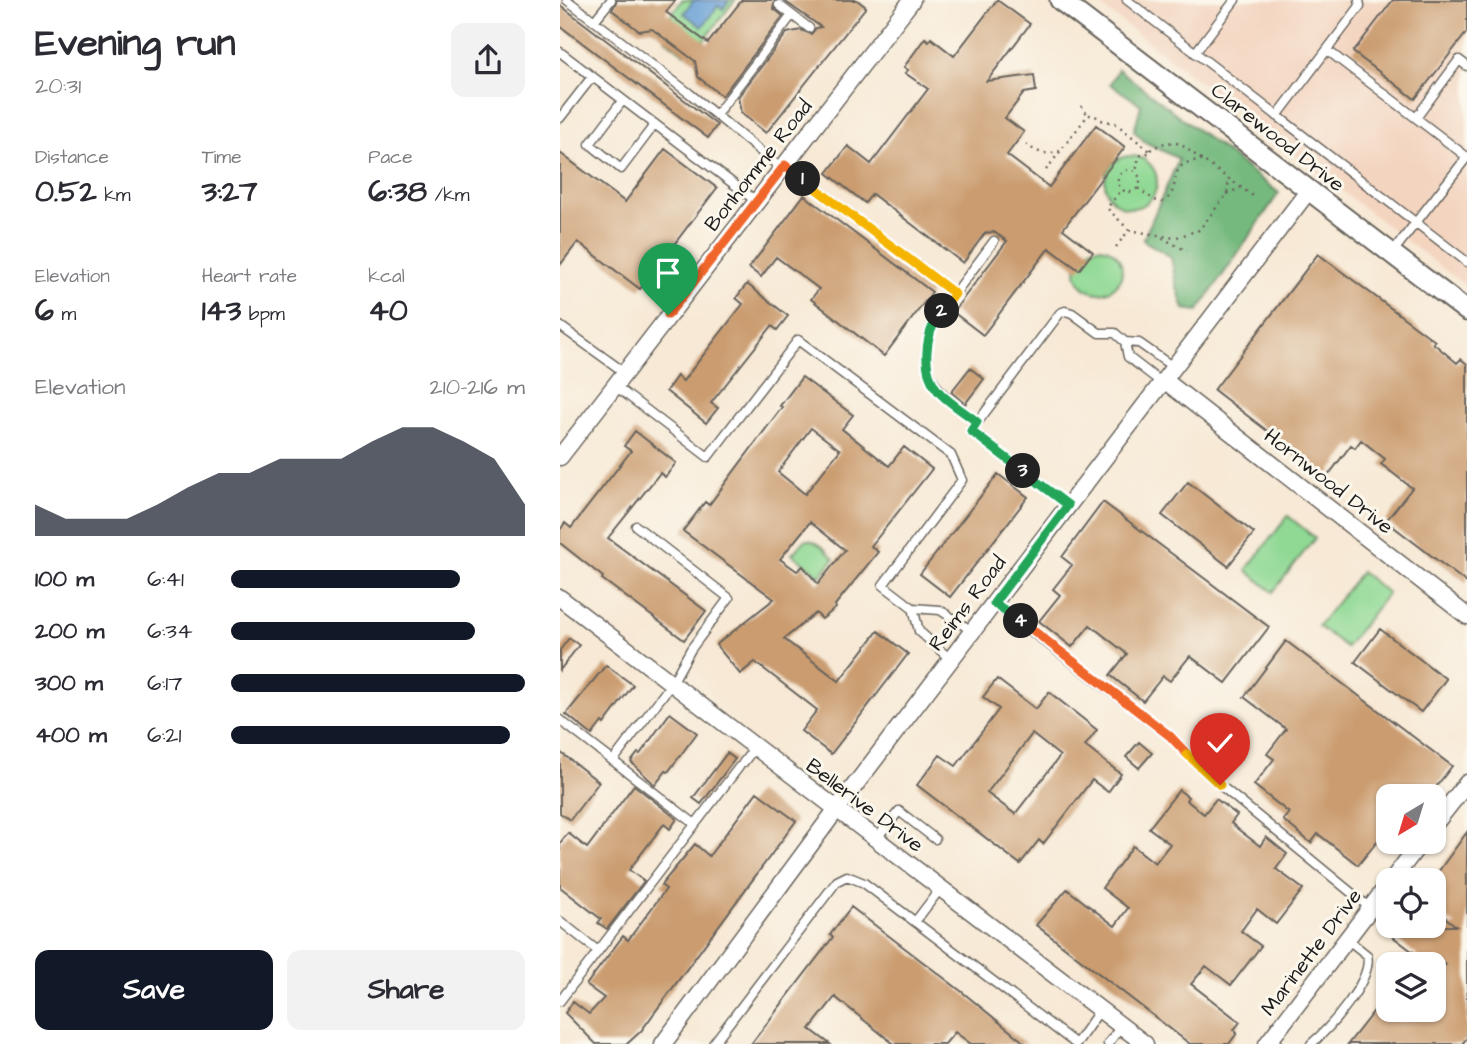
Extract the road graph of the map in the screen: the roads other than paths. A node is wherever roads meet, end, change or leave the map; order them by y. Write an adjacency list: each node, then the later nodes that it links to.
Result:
1 (567, 0): 10 (lane)
2 (611, 0): 10 (lane)
3 (1060, 0): 25 (street, Clarewood Drive)
4 (1127, 0): 14 (lane)
5 (1235, 0): 14 (lane)
6 (1359, 0): 12 (lane)
7 (909, 1): 24 (street, Bonhomme Road)
8 (779, 5): 9 (lane)
9 (792, 15): 11 (lane); 18 (lane)
10 (594, 21): 18 (lane)
11 (809, 28)
12 (1327, 50): 19 (lane); 21 (lane)
13 (560, 52): 16 (lane)
14 (1195, 53): 19 (lane)
15 (1467, 66): 21 (lane)
16 (592, 77): 17 (lane); 20 (lane)
17 (623, 100): 22 (lane); 22 (lane)
18 (716, 115): 24 (lane)
19 (1277, 116): 27 (lane)
20 (560, 118)
21 (1416, 118): 23 (lane)
22 (655, 124): 26 (lane)
23 (1467, 157): 27 (lane)
24 (783, 167): 26 (street, Bonhomme Road); 31 (lane)
25 (1309, 190): 29 (street, Clarewood Drive); 36 (street, Reims Road)
26 (756, 201): 35 (street, Bonhomme Road)
27 (1415, 223): 29 (lane); 30 (lane)
28 (995, 241): 31 (lane)
29 (1392, 253): 32 (street, Clarewood Drive)
30 (1467, 262)
31 (955, 294): 38 (lane)
32 (1467, 311)
33 (560, 326): 35 (lane)
34 (1125, 342): 36 (lane); 36 (lane); 38 (lane)
35 (624, 372): 37 (street, Bonhomme Road)
36 (1166, 377): 40 (street, Reims Road); 45 (street, Hornwood Drive)
37 (614, 385): 39 (street, Bonhomme Road); 44 (lane)
38 (977, 422): 40 (lane)
39 (560, 457)
40 (1068, 505): 43 (street, Reims Road)
41 (636, 526): 48 (lane)
42 (560, 598): 48 (street, Bellerive Drive)
43 (994, 603): 46 (street, Reims Road); 62 (lane)
44 (913, 608): 46 (lane); 47 (lane)
45 (1467, 616)
46 (972, 631): 47 (street, Reims Road)
47 (950, 660): 53 (street, Reims Road)
48 (673, 683): 50 (street, Bellerive Drive); 51 (lane)
49 (560, 720): 51 (lane)
50 (755, 747): 53 (street, Bellerive Drive); 55 (lane)
51 (613, 761): 55 (lane)
52 (1467, 783): 54 (street)
53 (836, 810): 56 (street, Bellerive Drive); 71 (street, Reims Road)
54 (1446, 810)
55 (695, 824): 66 (lane)
56 (876, 839): 57 (lane); 60 (street, Bellerive Drive)
57 (935, 839)
58 (1412, 854): 59 (street, Marinette Drive)
59 (1401, 868)
60 (940, 889): 64 (lane); 68 (street, Bellerive Drive)
61 (1376, 900): 62 (street, Marinette Drive)
62 (1370, 908): 65 (street, Marinette Drive)
63 (560, 921): 66 (lane)
64 (915, 922): 72 (lane); 73 (lane)
65 (1347, 939): 70 (street, Marinette Drive); 76 (lane)
66 (598, 951): 67 (lane)
67 (560, 1001)
68 (1100, 1010): 69 (street, Bellerive Drive); 73 (lane)
69 (1121, 1026): 74 (lane); 75 (street, Bellerive Drive)
70 (1273, 1042)
71 (663, 1044)
72 (713, 1044)
73 (1076, 1044)
74 (1108, 1044)
75 (1145, 1044)
76 (1311, 1044)

